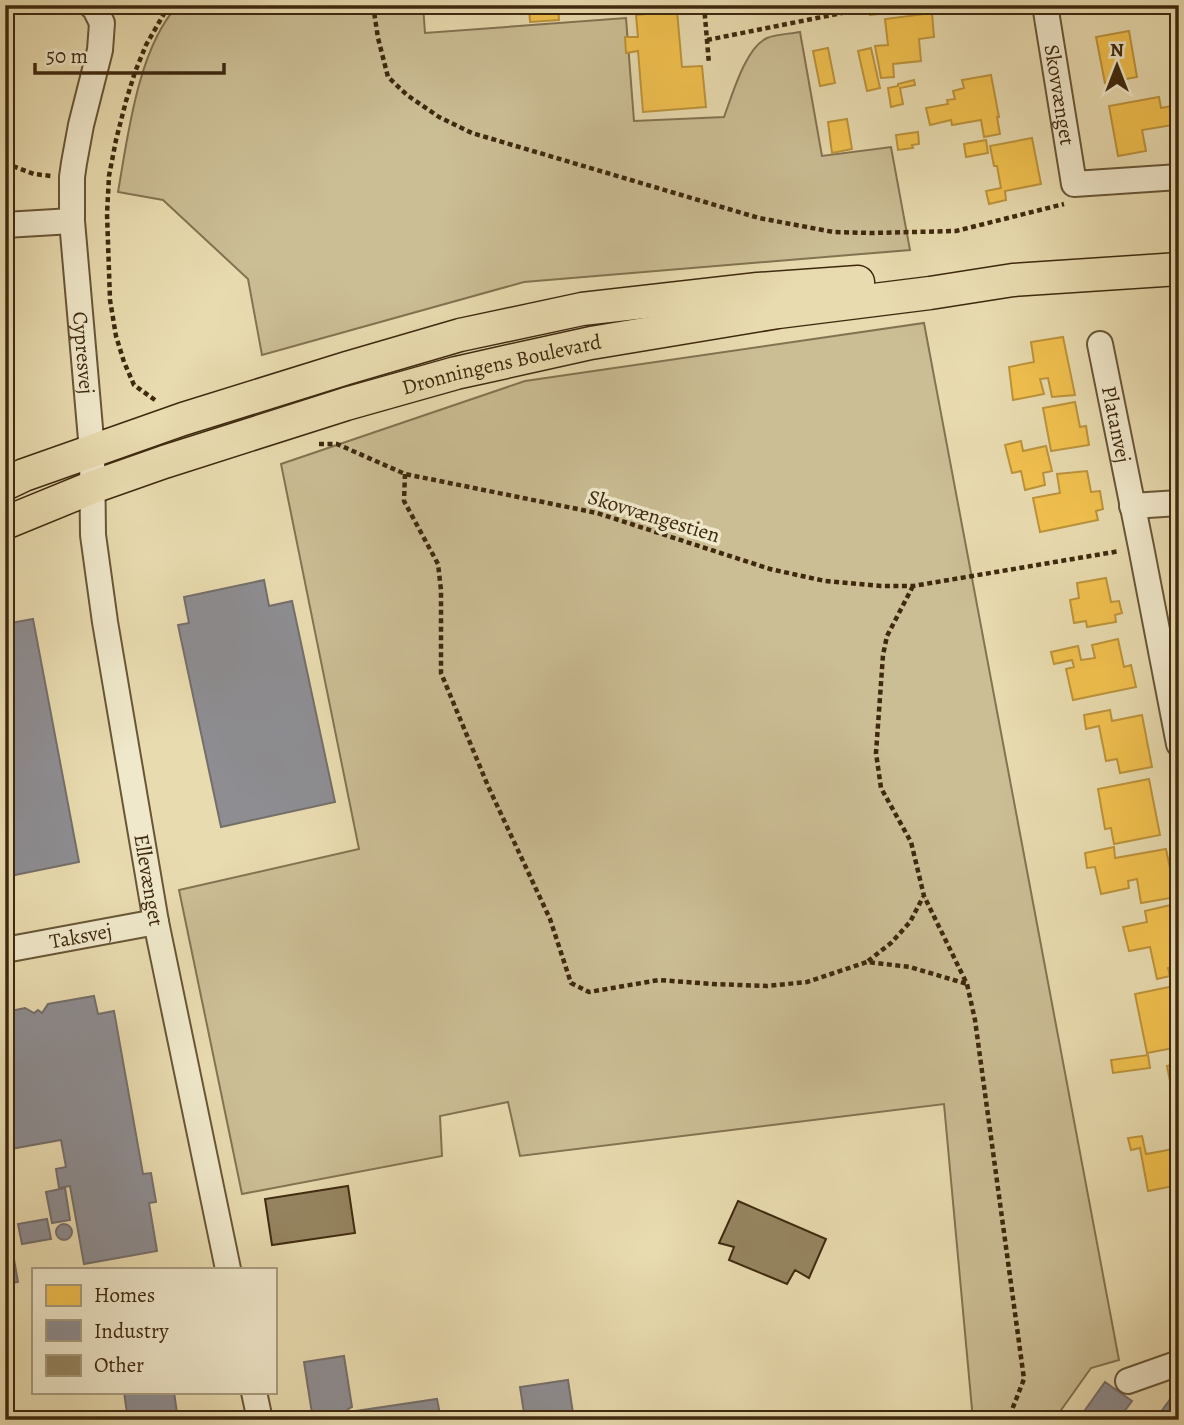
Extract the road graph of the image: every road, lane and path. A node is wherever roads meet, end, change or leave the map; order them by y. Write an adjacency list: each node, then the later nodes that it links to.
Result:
1 (169, 5): 18 (path)
2 (373, 5): 12 (path)
3 (704, 5): 7 (path)
4 (1045, 5): 12 (street, Skovvænget)
5 (96, 7): 10 (street, Cypresvej)
6 (842, 13): 7 (path)
7 (707, 40): 8 (path)
8 (709, 64)
9 (5, 163): 10 (path)
10 (72, 177): 13 (street, Cypresvej)
11 (1179, 177): 12 (street)
12 (1074, 184)
13 (72, 221): 14 (street); 20 (street, Cypresvej)
14 (5, 225)
15 (1179, 269): 16 (main road, Dronningens Boulevard)
16 (1013, 280): 18 (main road, Dronningens Boulevard); 23 (main road, Dronningens Boulevard)
17 (1100, 344): 25 (street, Platanvej)
18 (160, 428): 20 (main road, Dronningens Boulevard)
19 (312, 444): 21 (path, Skovvængestien)
20 (92, 451): 22 (main road, Dronningens Boulevard); 23 (street, Cypresvej)
21 (405, 474): 28 (path, Skovvængestien); 33 (path)
22 (5, 484)
23 (93, 487): 26 (main road, Dronningens Boulevard); 31 (street, Ellevænget)
24 (1179, 503): 25 (street)
25 (1132, 506): 27 (street, Platanvej)
26 (5, 523)
27 (1141, 547): 28 (path, Skovvængestien); 29 (street, Platanvej)
28 (913, 586): 30 (path)
29 (1179, 744)
30 (924, 896): 33 (path); 34 (path)
31 (156, 922): 32 (street, Taksvej); 35 (street, Ellevænget)
32 (5, 950)
33 (867, 962): 34 (path)
34 (967, 984): 40 (path)
35 (228, 1268)
36 (1179, 1363): 37 (street)
37 (1128, 1381)
38 (254, 1394): 39 (street)
39 (260, 1420)
40 (1008, 1420)

